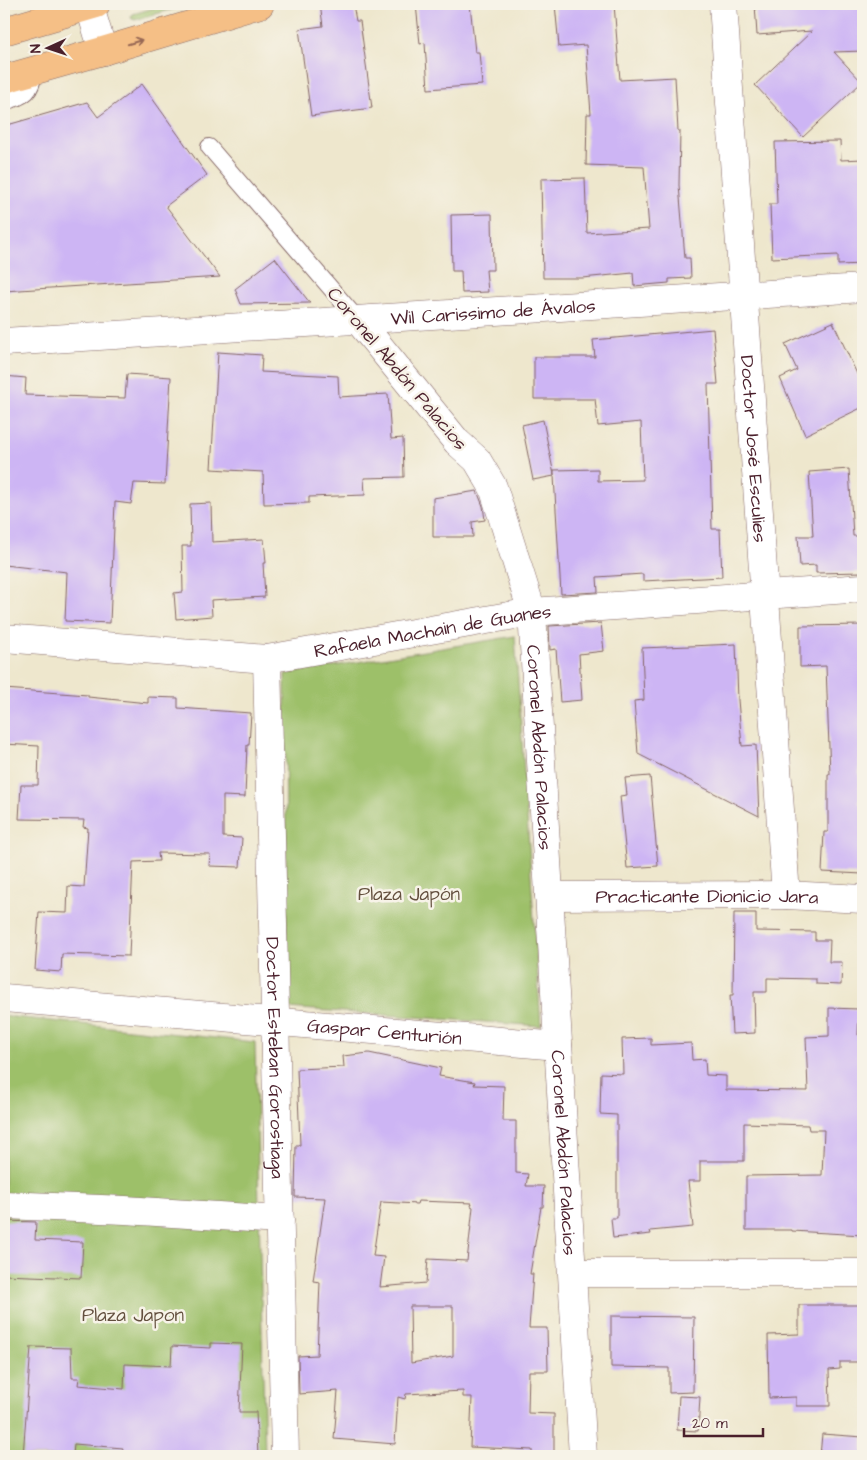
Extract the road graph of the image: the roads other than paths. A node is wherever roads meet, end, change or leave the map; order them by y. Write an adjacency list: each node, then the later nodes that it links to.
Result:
1 (92, 4): 4 (main road); 5 (street)
2 (260, 4): 5 (main road, one-way to 2)
3 (723, 4): 11 (street, Doctor José Esculies)
4 (4, 31)
5 (103, 51): 6 (main road)
6 (35, 69): 7 (main road); 8 (lane)
7 (4, 79)
8 (4, 102)
9 (209, 147): 12 (lane, Coronel Abdón Palacios)
10 (863, 288): 11 (street, Wil Carissimo de Ávalos)
11 (744, 296): 12 (street, Wil Carissimo de Ávalos); 15 (street, Doctor José Esculies)
12 (358, 320): 13 (street, Wil Carissimo de Ávalos); 16 (street, Coronel Abdón Palacios)
13 (4, 342)
14 (863, 588): 15 (street, Rafaela Machain de Guanes)
15 (764, 596): 16 (street, Rafaela Machain de Guanes); 19 (street, Doctor José Esculies)
16 (532, 612): 18 (street, Rafaela Machain de Guanes); 20 (street, Coronel Abdón Palacios)
17 (4, 638): 18 (street, Rafaela Machain de Guanes)
18 (267, 659): 23 (street, Doctor Esteban Gorostiaga)
19 (786, 895): 20 (street, Practicante Dionicio Jara); 21 (street, Practicante Dionicio Jara)
20 (549, 896): 24 (street, Coronel Abdón Palacios)
21 (863, 899)
22 (4, 998): 23 (street, Gaspar Centurión)
23 (276, 1022): 24 (street, Gaspar Centurión); 26 (street, Doctor Esteban Gorostiaga)
24 (558, 1046): 27 (street, Coronel Abdón Palacios)
25 (4, 1205): 26 (street)
26 (280, 1220): 29 (street, Doctor Esteban Gorostiaga)
27 (573, 1273): 28 (street); 30 (street, Coronel Abdón Palacios)
28 (863, 1273)
29 (286, 1456)
30 (584, 1456)

